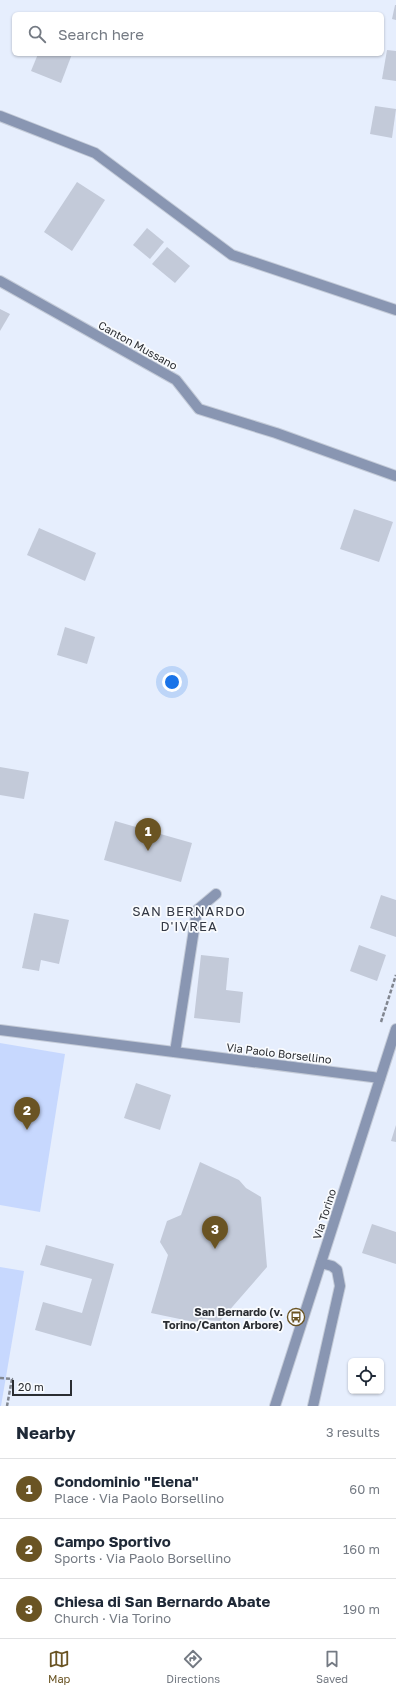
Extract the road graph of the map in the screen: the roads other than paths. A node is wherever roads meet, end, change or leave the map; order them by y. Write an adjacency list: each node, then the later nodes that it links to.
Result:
1 (0, 116): 3 (street)
2 (0, 281): 4 (street, Canton Mussano)
3 (396, 310)
4 (396, 476)
5 (216, 894): 8 (street)
6 (396, 1029): 9 (street, Via Torino)
7 (0, 1030): 8 (street, Via Paolo Borsellino)
8 (175, 1052): 9 (street, Via Paolo Borsellino)
9 (380, 1078): 10 (street, Via Torino)
10 (321, 1263): 11 (street, Via Torino); 12 (street)
11 (275, 1406)
12 (314, 1406)

